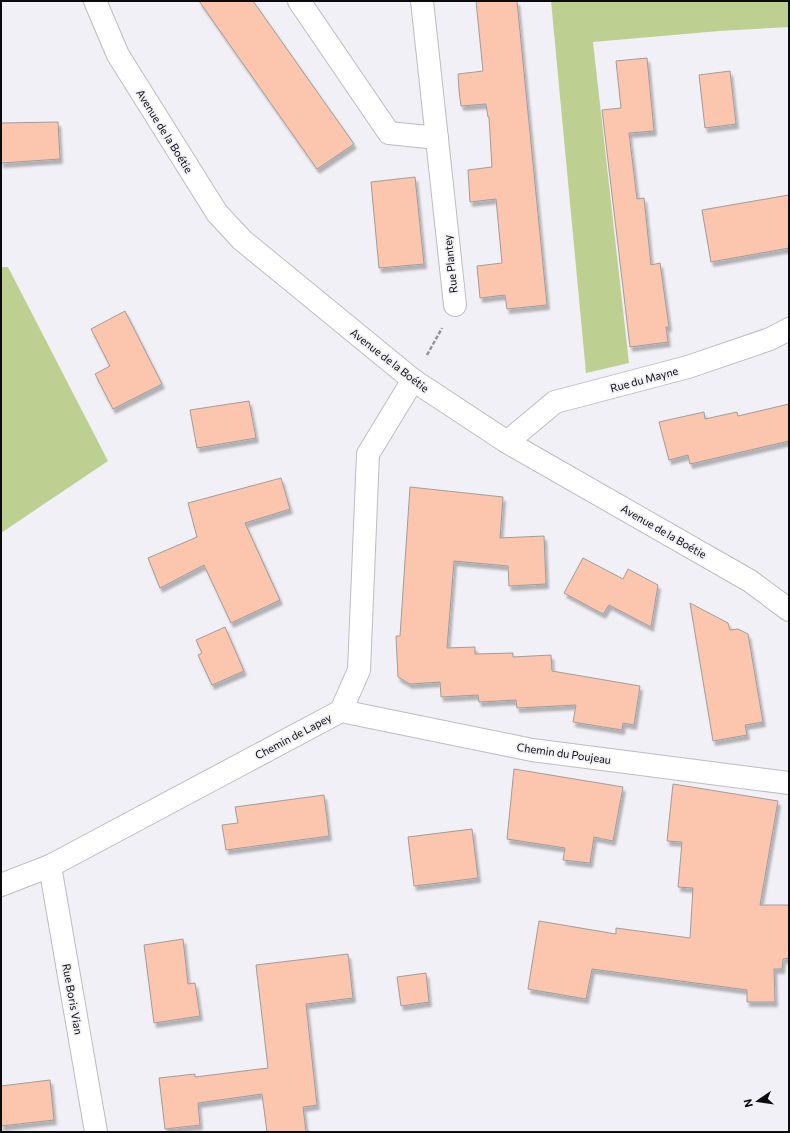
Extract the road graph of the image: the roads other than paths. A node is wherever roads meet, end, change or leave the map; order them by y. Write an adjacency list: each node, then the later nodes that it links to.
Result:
1 (95, 1): 7 (street, Avenue de la Boétie)
2 (299, 1): 4 (street)
3 (422, 1): 4 (street, Rue Plantey)
4 (437, 138): 5 (street, Rue Plantey)
5 (455, 305)
6 (789, 329): 8 (street, Rue du Mayne)
7 (413, 380): 8 (street, Avenue de la Boétie); 10 (street, Chemin de Lapey)
8 (507, 442): 9 (street, Avenue de la Boétie)
9 (789, 610)
10 (341, 711): 11 (street, Chemin du Poujeau); 12 (street, Chemin de Lapey)
11 (789, 783)
12 (50, 866): 13 (street, Chemin de Lapey); 14 (street, Rue Boris Vian)
13 (1, 886)
14 (96, 1132)

